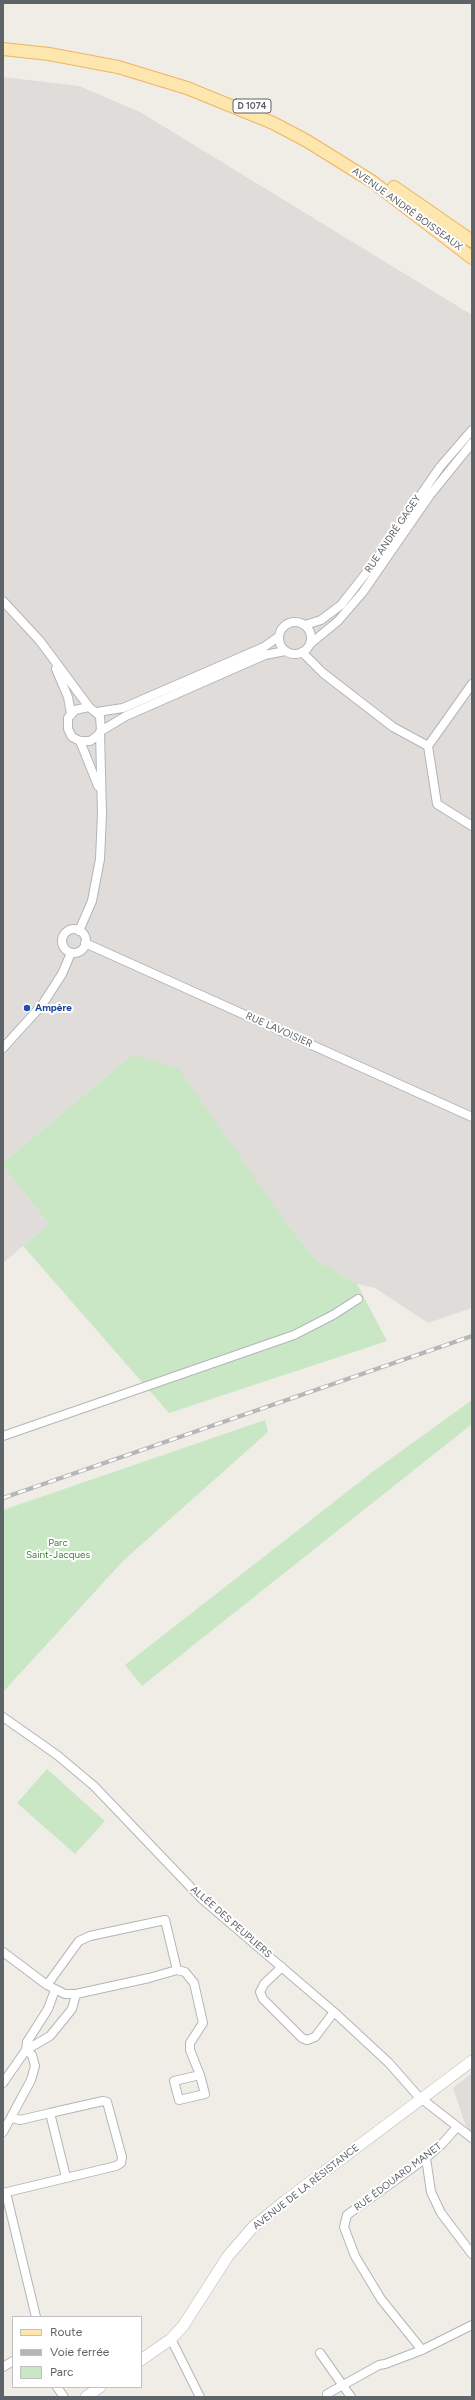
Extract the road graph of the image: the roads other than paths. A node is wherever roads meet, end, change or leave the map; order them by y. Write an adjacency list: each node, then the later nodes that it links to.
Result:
1 (3, 43): 3 (main road, AVENUE ANDRÉ BOISSEAUX / D 1074)
2 (3, 49): 4 (main road, AVENUE ANDRÉ BOISSEAUX / D 1074)
3 (472, 241)
4 (472, 258)
5 (472, 430): 8 (street, RUE ANDRÉ GAGEY)
6 (472, 443): 10 (street, RUE ANDRÉ GAGEY)
7 (3, 601): 13 (street)
8 (305, 625): 9 (street); 10 (street)
9 (278, 637): 11 (street); 16 (street)
10 (310, 644): 12 (street)
11 (285, 651): 12 (street); 18 (street)
12 (302, 652): 20 (street)
13 (52, 659): 15 (street); 17 (street)
14 (472, 684): 20 (street)
15 (89, 707): 16 (street); 17 (street)
16 (97, 712): 18 (street)
17 (71, 714): 19 (street)
18 (101, 732): 19 (street); 21 (street)
19 (80, 741): 21 (street)
20 (428, 746): 22 (street)
21 (100, 792): 23 (street)
22 (472, 826)
23 (79, 931): 24 (street); 25 (street)
24 (85, 943): 25 (street); 27 (street, RUE LAVOISIER)
25 (71, 953): 26 (street)
26 (3, 1048)
27 (472, 1117)
28 (358, 1299): 29 (street)
29 (3, 1436)
30 (3, 1716): 32 (street, ALLÉE DES PEUPLIERS)
31 (3, 1952): 34 (street)
32 (282, 1967): 37 (street, ALLÉE DES PEUPLIERS); 37 (street)
33 (177, 1970): 34 (street); 36 (street); 40 (street)
34 (47, 1985): 35 (street)
35 (56, 1990): 36 (street); 38 (street)
36 (76, 1994): 38 (street)
37 (334, 2012): 42 (street, ALLÉE DES PEUPLIERS)
38 (26, 2050): 41 (street); 44 (street)
39 (472, 2061): 42 (main road, AVENUE DE LA RÉSISTANCE)
40 (200, 2075)
41 (3, 2083)
42 (423, 2099): 45 (street, ALLÉE DES PEUPLIERS); 54 (main road, AVENUE DE LA RÉSISTANCE)
43 (50, 2113): 44 (street); 49 (street); 49 (street)
44 (12, 2118): 46 (street)
45 (457, 2127): 47 (street, ALLÉE DES PEUPLIERS); 48 (street, RUE ÉDOUARD MANET)
46 (3, 2132)
47 (472, 2138)
48 (426, 2158): 51 (street); 55 (street, RUE ÉDOUARD MANET)
49 (66, 2177): 50 (street)
50 (5, 2193): 52 (street)
51 (472, 2254)
52 (36, 2316)
53 (472, 2325): 55 (street)
54 (171, 2339): 57 (main road, AVENUE DE LA RÉSISTANCE); 66 (street)
55 (422, 2350): 60 (street)
56 (320, 2353): 60 (street)
57 (142, 2359)
58 (12, 2362): 59 (street)
59 (3, 2367)
60 (343, 2385): 63 (street); 67 (street)
61 (58, 2388): 64 (street)
62 (99, 2388): 65 (main road)
63 (327, 2394)
64 (64, 2397)
65 (86, 2397)
66 (200, 2397)
67 (351, 2397)

